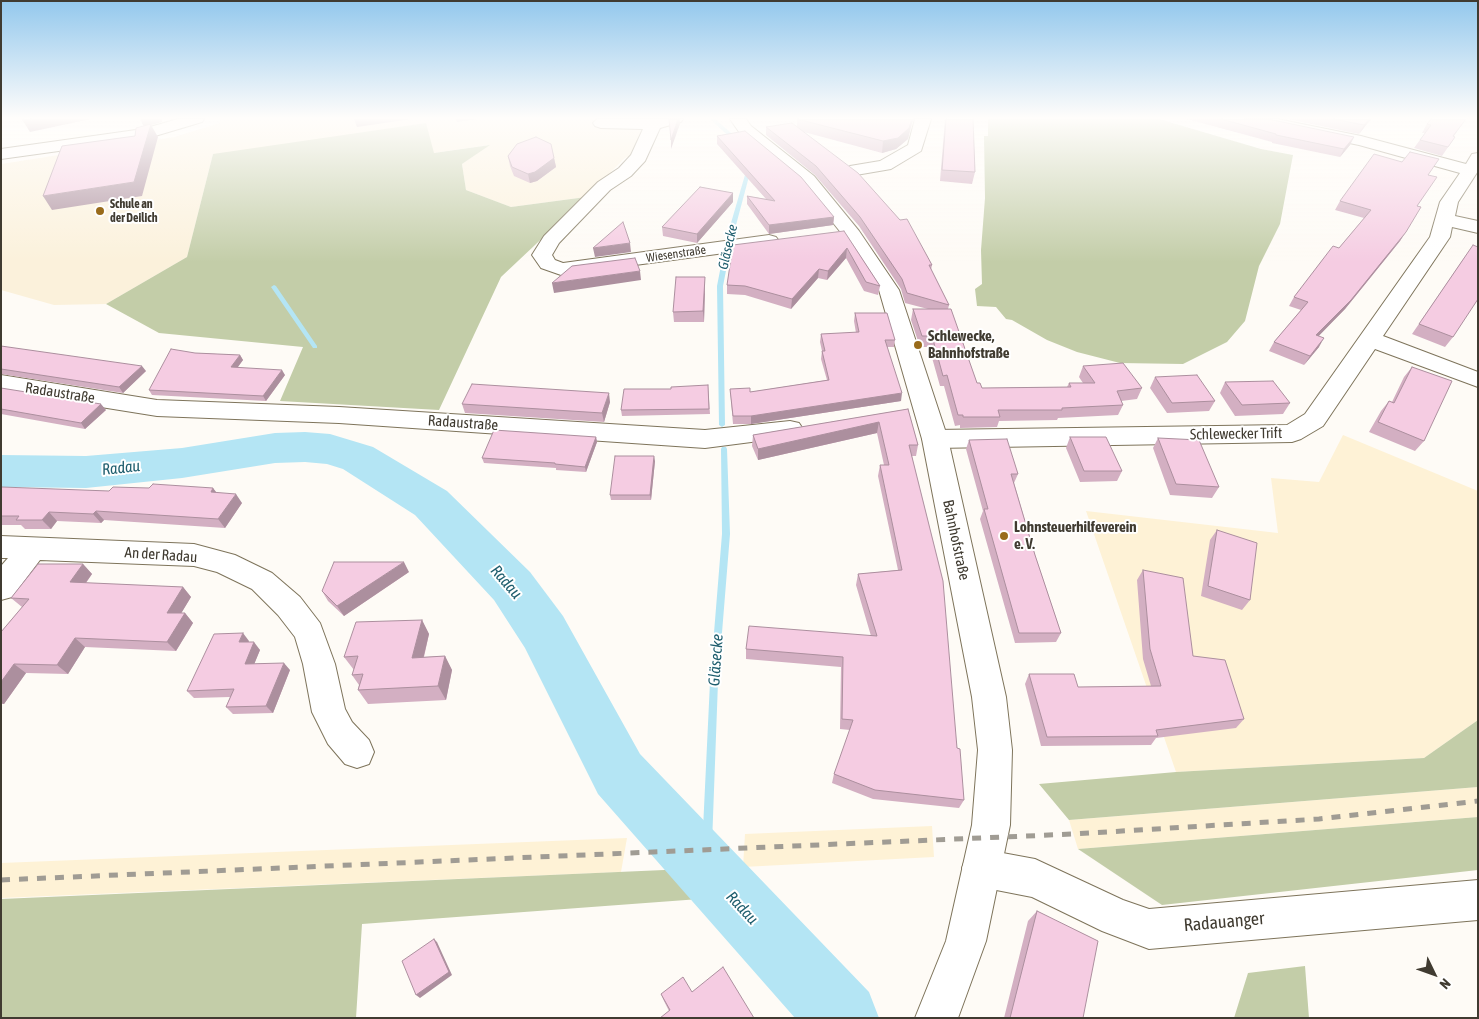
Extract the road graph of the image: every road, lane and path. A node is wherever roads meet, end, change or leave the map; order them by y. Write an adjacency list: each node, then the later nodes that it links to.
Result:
1 (629, 167): 8 (street, Wiesenstraße)
2 (791, 167): 13 (street, Bahnhofstraße)
3 (876, 167): 5 (street)
4 (1472, 167): 6 (street, Schlewecker Trift)
5 (856, 170)
6 (1445, 220): 7 (street); 9 (street, Schlewecker Trift)
7 (1478, 227)
8 (786, 239)
9 (1370, 339): 10 (street); 13 (street, Schlewecker Trift)
10 (1478, 380)
11 (1, 384): 12 (street, Radaustraße)
12 (809, 426)
13 (935, 439): 18 (street, Bahnhofstraße)
14 (1, 546): 15 (street, An der Radau)
15 (33, 548): 16 (street); 17 (street, An der Radau)
16 (1, 588)
17 (357, 752)
18 (982, 868): 19 (street, Radauanger); 20 (street, Bahnhofstraße)
19 (1478, 900)
20 (936, 1018)

